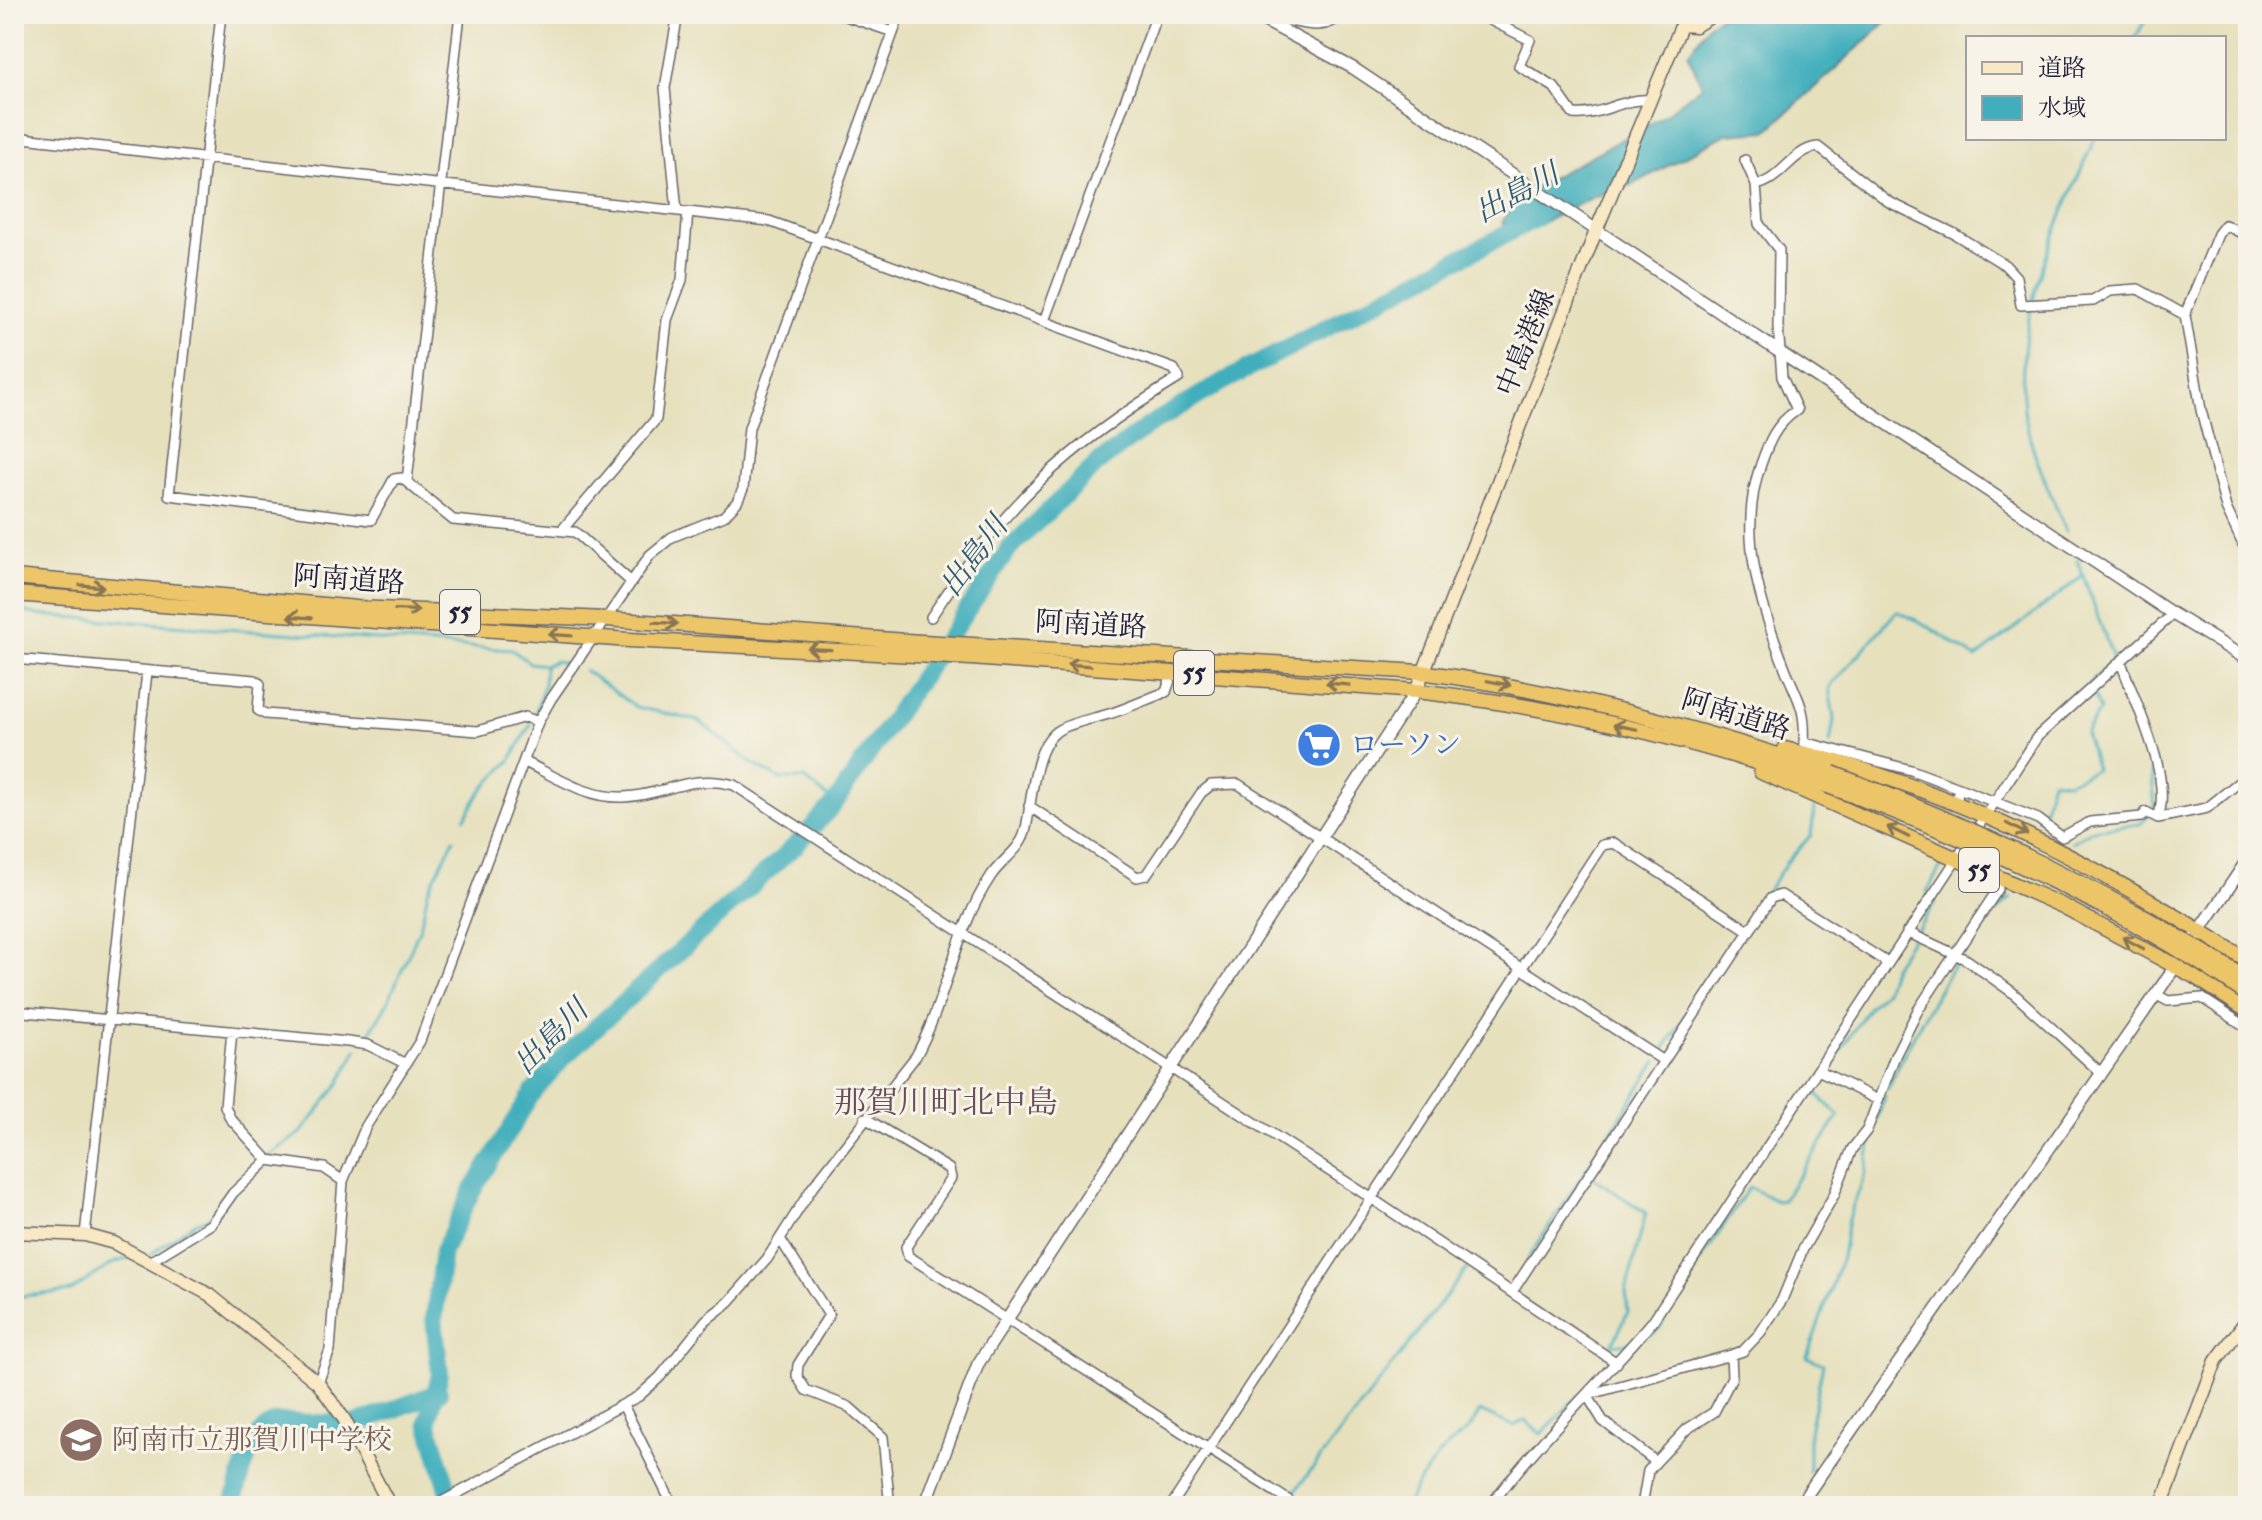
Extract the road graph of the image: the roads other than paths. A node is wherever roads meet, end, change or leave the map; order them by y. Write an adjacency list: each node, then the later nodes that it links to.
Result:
1 (221, 14): 16 (street)
2 (460, 14): 18 (street)
3 (678, 14): 20 (street)
4 (840, 14): 13 (street)
5 (900, 14): 13 (street)
6 (1157, 14): 26 (street)
7 (1252, 14): 12 (street)
8 (1341, 14): 12 (street)
9 (1469, 14): 14 (street)
10 (1715, 14): 11 (main road)
11 (1683, 20): 14 (main road, 中島港線)
12 (1272, 24): 22 (street)
13 (893, 32): 24 (street)
14 (1651, 100): 22 (main road, 中島港線)
15 (14, 137): 16 (street)
16 (205, 158): 18 (street); 28 (street)
17 (1745, 160): 19 (street)
18 (439, 184): 20 (street); 28 (street)
19 (1756, 185): 25 (street); 27 (street)
20 (677, 211): 21 (street)
21 (688, 212): 24 (street); 29 (street)
22 (1596, 231): 27 (street); 45 (main road, 中島港線)
23 (2248, 236): 25 (street)
24 (818, 241): 26 (street); 32 (street)
25 (2185, 315): 30 (street)
26 (1044, 321): 35 (street)
27 (1781, 354): 34 (street); 53 (street)
28 (407, 481): 29 (street)
29 (562, 530): 32 (street)
30 (2248, 555)
31 (14, 577): 36 (highway, 阿南道路 / 55, one-way to 36)
32 (629, 580): 36 (street)
33 (14, 594): 37 (highway, 阿南道路 / 55, one-way to 33)
34 (2173, 614): 41 (street); 42 (street)
35 (931, 617)
36 (606, 619): 37 (street); 38 (highway, 阿南道路 / 55, one-way to 38)
37 (591, 637): 38 (highway, 阿南道路 / 55, one-way to 37); 47 (street)
38 (902, 647): 39 (highway, 阿南道路 / 55)
39 (975, 651): 43 (highway, 阿南道路 / 55, one-way to 39); 45 (highway, 阿南道路 / 55)
40 (14, 659): 44 (street)
41 (2248, 660)
42 (2117, 666): 55 (street); 56 (street)
43 (1173, 671): 46 (highway, 阿南道路 / 55, one-way to 43); 54 (street)
44 (147, 672): 47 (street); 75 (street)
45 (1421, 672): 46 (main road, 中島港線); 48 (highway, 阿南道路 / 55, one-way to 48)
46 (1416, 691): 49 (highway, 阿南道路 / 55, one-way to 46); 57 (street)
47 (538, 722): 50 (street)
48 (1703, 731): 52 (highway, 阿南道路 / 55); 53 (highway, 55)
49 (1700, 747): 52 (highway, 阿南道路 / 55); 59 (highway, 55, one-way to 49)
50 (525, 762): 63 (street); 79 (street)
51 (2248, 775): 56 (street)
52 (1830, 780): 70 (highway, 阿南道路 / 55, bridge); 72 (highway, 阿南道路 / 55, bridge)
53 (1958, 795): 55 (highway, 55)
54 (1029, 806): 57 (street); 63 (street)
55 (1991, 807): 56 (street); 59 (street); 62 (highway, 55, one-way to 62)
56 (2154, 816)
57 (1320, 839): 69 (street); 80 (street)
58 (2248, 859): 62 (street)
59 (1956, 860): 64 (street); 68 (highway, 55, one-way to 59)
60 (1998, 889): 65 (street)
61 (1746, 929): 67 (street); 69 (street); 78 (street)
62 (2198, 929): 66 (highway, 55); 68 (street)
63 (964, 932): 80 (street); 84 (street)
64 (1911, 935): 65 (street); 67 (street)
65 (1961, 957): 81 (street); 83 (street)
66 (2248, 961)
67 (1888, 963): 82 (street)
68 (2174, 965): 71 (street); 74 (highway, 55)
69 (1522, 970): 78 (street); 87 (street)
70 (2248, 980)
71 (2155, 994): 76 (street); 81 (street)
72 (2248, 995)
73 (14, 1011): 75 (street)
74 (2248, 1011)
75 (109, 1019): 77 (street); 89 (street)
76 (2248, 1028)
77 (232, 1031): 79 (street); 85 (street)
78 (1661, 1059): 92 (street)
79 (406, 1064): 86 (street)
80 (1170, 1068): 87 (street); 94 (street)
81 (2100, 1072): 111 (street)
82 (1822, 1073): 83 (street); 96 (street)
83 (1878, 1100): 95 (street)
84 (865, 1118): 90 (street); 94 (street)
85 (268, 1160): 86 (street); 91 (street)
86 (343, 1181): 97 (street)
87 (1371, 1198): 92 (street); 100 (street)
88 (14, 1232): 89 (main road)
89 (85, 1235): 91 (main road)
90 (782, 1242): 99 (street); 105 (street)
91 (151, 1261): 97 (main road)
92 (1512, 1292): 96 (street)
93 (2248, 1318): 112 (main road)
94 (1005, 1319): 100 (street); 106 (street)
95 (1731, 1355): 98 (street); 101 (street)
96 (1617, 1363): 98 (street)
97 (318, 1383): 103 (main road)
98 (1587, 1395): 101 (street); 109 (street)
99 (624, 1407): 102 (street); 104 (street)
100 (1207, 1449): 107 (street); 108 (street)
101 (1656, 1462): 110 (street)
102 (439, 1503)
103 (390, 1506)
104 (673, 1506)
105 (895, 1506)
106 (925, 1506)
107 (1171, 1506)
108 (1287, 1506)
109 (1490, 1506)
110 (1642, 1506)
111 (1799, 1506)
112 (2161, 1506)

